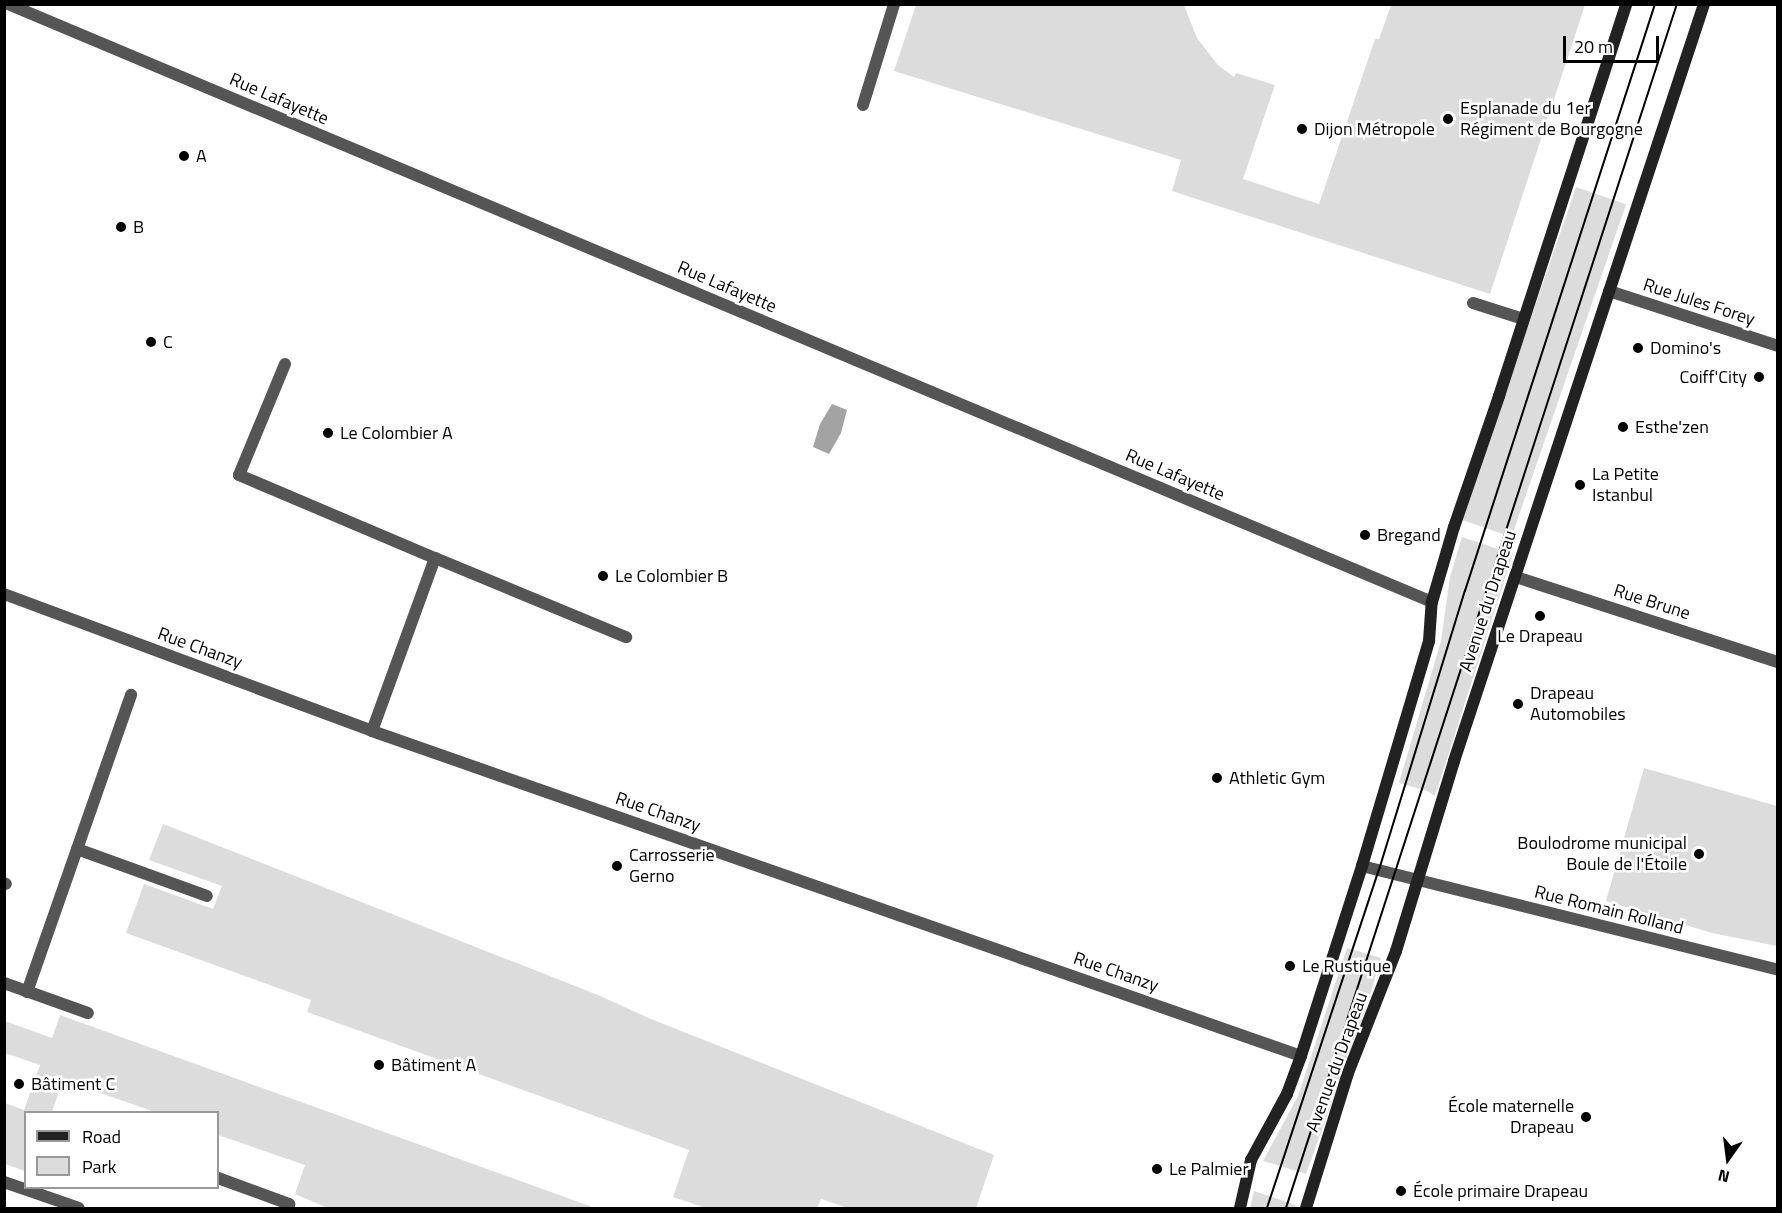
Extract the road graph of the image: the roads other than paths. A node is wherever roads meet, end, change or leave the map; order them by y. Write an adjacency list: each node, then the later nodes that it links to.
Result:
1 (8, 4): 14 (street, Rue Lafayette)
2 (894, 4): 5 (street)
3 (1626, 4): 8 (main road, Avenue du Drapeau)
4 (1704, 4): 6 (main road, Avenue du Drapeau)
5 (863, 105)
6 (1609, 291): 9 (street, Rue Jules Forey); 12 (main road, Avenue du Drapeau)
7 (1473, 303): 8 (street)
8 (1523, 319): 14 (main road, Avenue du Drapeau)
9 (1778, 346)
10 (285, 364): 11 (street)
11 (435, 558): 15 (street); 18 (street)
12 (1516, 577): 16 (street, Rue Brune); 21 (main road, Avenue du Drapeau)
13 (4, 594): 18 (street, Rue Chanzy)
14 (1432, 602): 20 (main road, Avenue du Drapeau)
15 (626, 637)
16 (1778, 662)
17 (131, 695): 19 (street)
18 (372, 731): 27 (street, Rue Chanzy)
19 (77, 849): 22 (street); 25 (street)
20 (1362, 866): 21 (street, Rue Romain Rolland); 27 (main road, Avenue du Drapeau)
21 (1418, 880): 23 (street, Rue Romain Rolland); 35 (main road, Avenue du Drapeau)
22 (207, 896)
23 (1778, 970)
24 (4, 983): 25 (street)
25 (27, 992): 26 (street)
26 (88, 1013)
27 (1301, 1056): 34 (main road, Avenue du Drapeau)
28 (219, 1178): 33 (street)
29 (4, 1182): 30 (street)
30 (24, 1187)
31 (46, 1192): 32 (street)
32 (79, 1209)
33 (288, 1209)
34 (1240, 1209)
35 (1306, 1209)

